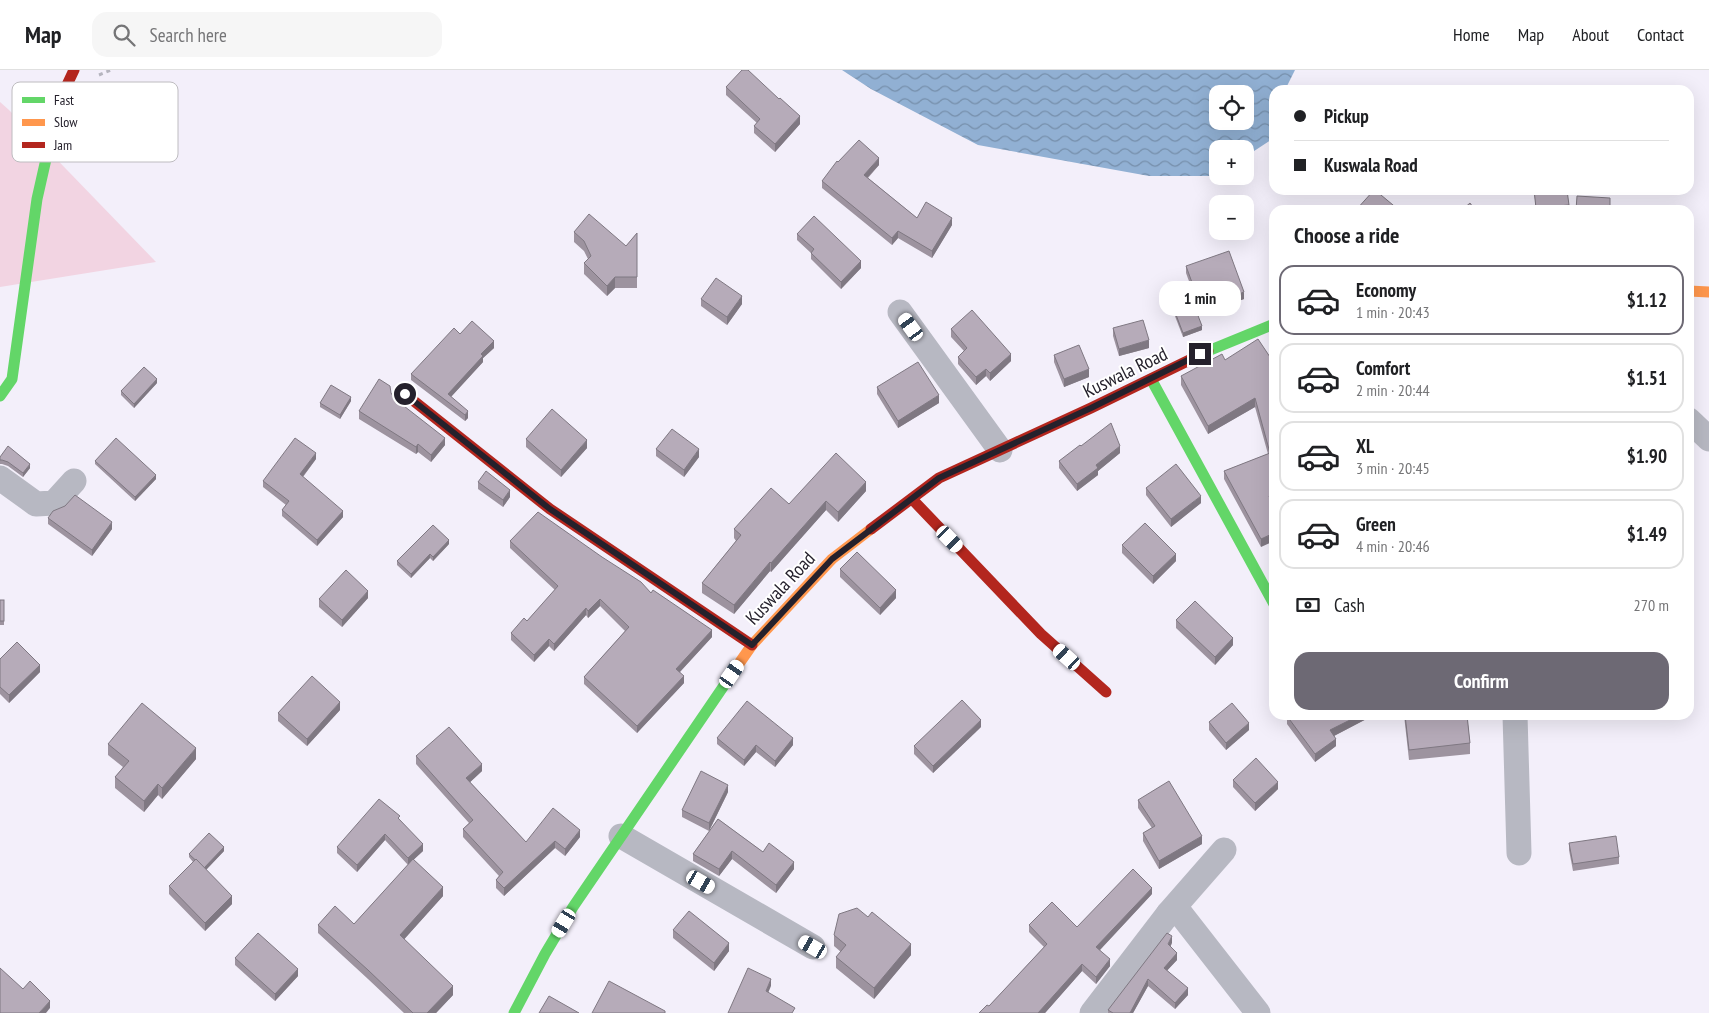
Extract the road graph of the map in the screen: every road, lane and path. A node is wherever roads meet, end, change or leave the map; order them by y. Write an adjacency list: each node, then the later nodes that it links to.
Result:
1 (74, 70): 2 (street)
2 (68, 82)
3 (45, 162): 10 (street)
4 (1694, 290): 5 (street)
5 (1709, 292)
6 (900, 312): 13 (street)
7 (1269, 326): 8 (street, Kuswala Road)
8 (1152, 378): 13 (street, Kuswala Road); 17 (street)
9 (405, 394): 18 (street)
10 (0, 396)
11 (1694, 425): 12 (street)
12 (1709, 439)
13 (1000, 450): 16 (street, Kuswala Road)
14 (0, 478): 15 (street)
15 (74, 481)
16 (912, 498): 18 (street, Kuswala Road); 19 (street)
17 (1269, 595)
18 (752, 645): 21 (street, Kuswala Road)
19 (1106, 692)
20 (1515, 720): 23 (street)
21 (621, 836): 25 (street); 26 (street, Kuswala Road)
22 (1224, 850): 24 (street)
23 (1519, 853)
24 (1168, 914): 27 (street); 28 (street)
25 (813, 947)
26 (514, 1013)
27 (1092, 1013)
28 (1258, 1013)

